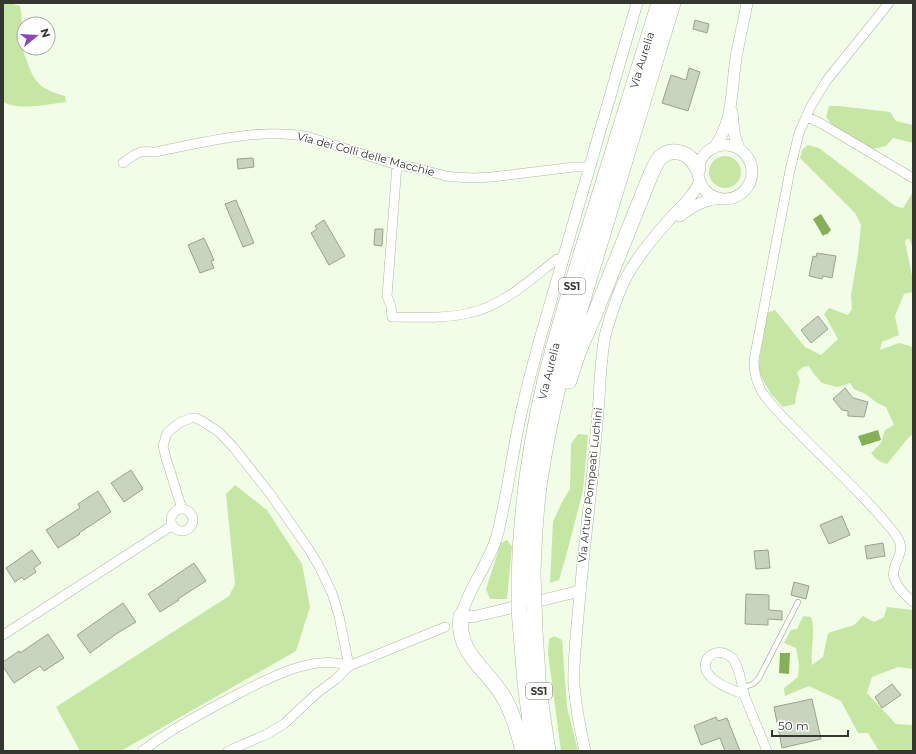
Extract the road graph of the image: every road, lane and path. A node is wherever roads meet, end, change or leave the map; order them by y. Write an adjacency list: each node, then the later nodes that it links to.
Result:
1 (637, 3): 12 (street)
2 (659, 3): 21 (highway, Via Aurelia / SS1)
3 (672, 3): 18 (highway, Via Aurelia / SS1)
4 (747, 3): 6 (street)
5 (889, 3): 7 (street)
6 (732, 99): 8 (street); 9 (street)
7 (806, 116): 14 (street); 24 (street)
8 (714, 148): 9 (street); 13 (street)
9 (739, 149): 15 (street)
10 (123, 163): 11 (street, Via dei Colli delle Macchie)
11 (397, 165): 12 (street, Via dei Colli delle Macchie); 17 (street)
12 (590, 167): 17 (street)
13 (699, 175): 15 (street); 16 (street, Via Arturo Pompeati Luchini); 18 (highway)
14 (913, 178)
15 (718, 198): 16 (street, Via Arturo Pompeati Luchini)
16 (658, 232): 22 (street, Via Arturo Pompeati Luchini)
17 (563, 259): 25 (street)
18 (539, 488): 21 (highway, Via Aurelia / SS1)
19 (182, 509): 20 (street); 20 (street); 29 (street)
20 (173, 525): 28 (street)
21 (526, 575): 27 (highway, Via Aurelia / SS1, bridge)
22 (580, 590): 25 (street); 36 (street, Via Arturo Pompeati Luchini)
23 (798, 602): 30 (lane)
24 (913, 602)
25 (461, 616): 33 (highway)
26 (445, 627): 29 (street)
27 (528, 632): 34 (highway, Via Aurelia / SS1); 35 (highway, Via Aurelia / SS1)
28 (3, 635)
29 (348, 666): 31 (street); 32 (street)
30 (744, 691): 30 (street); 37 (street)
31 (142, 751)
32 (228, 751)
33 (523, 751)
34 (534, 751)
35 (548, 751)
36 (585, 751)
37 (767, 751)

